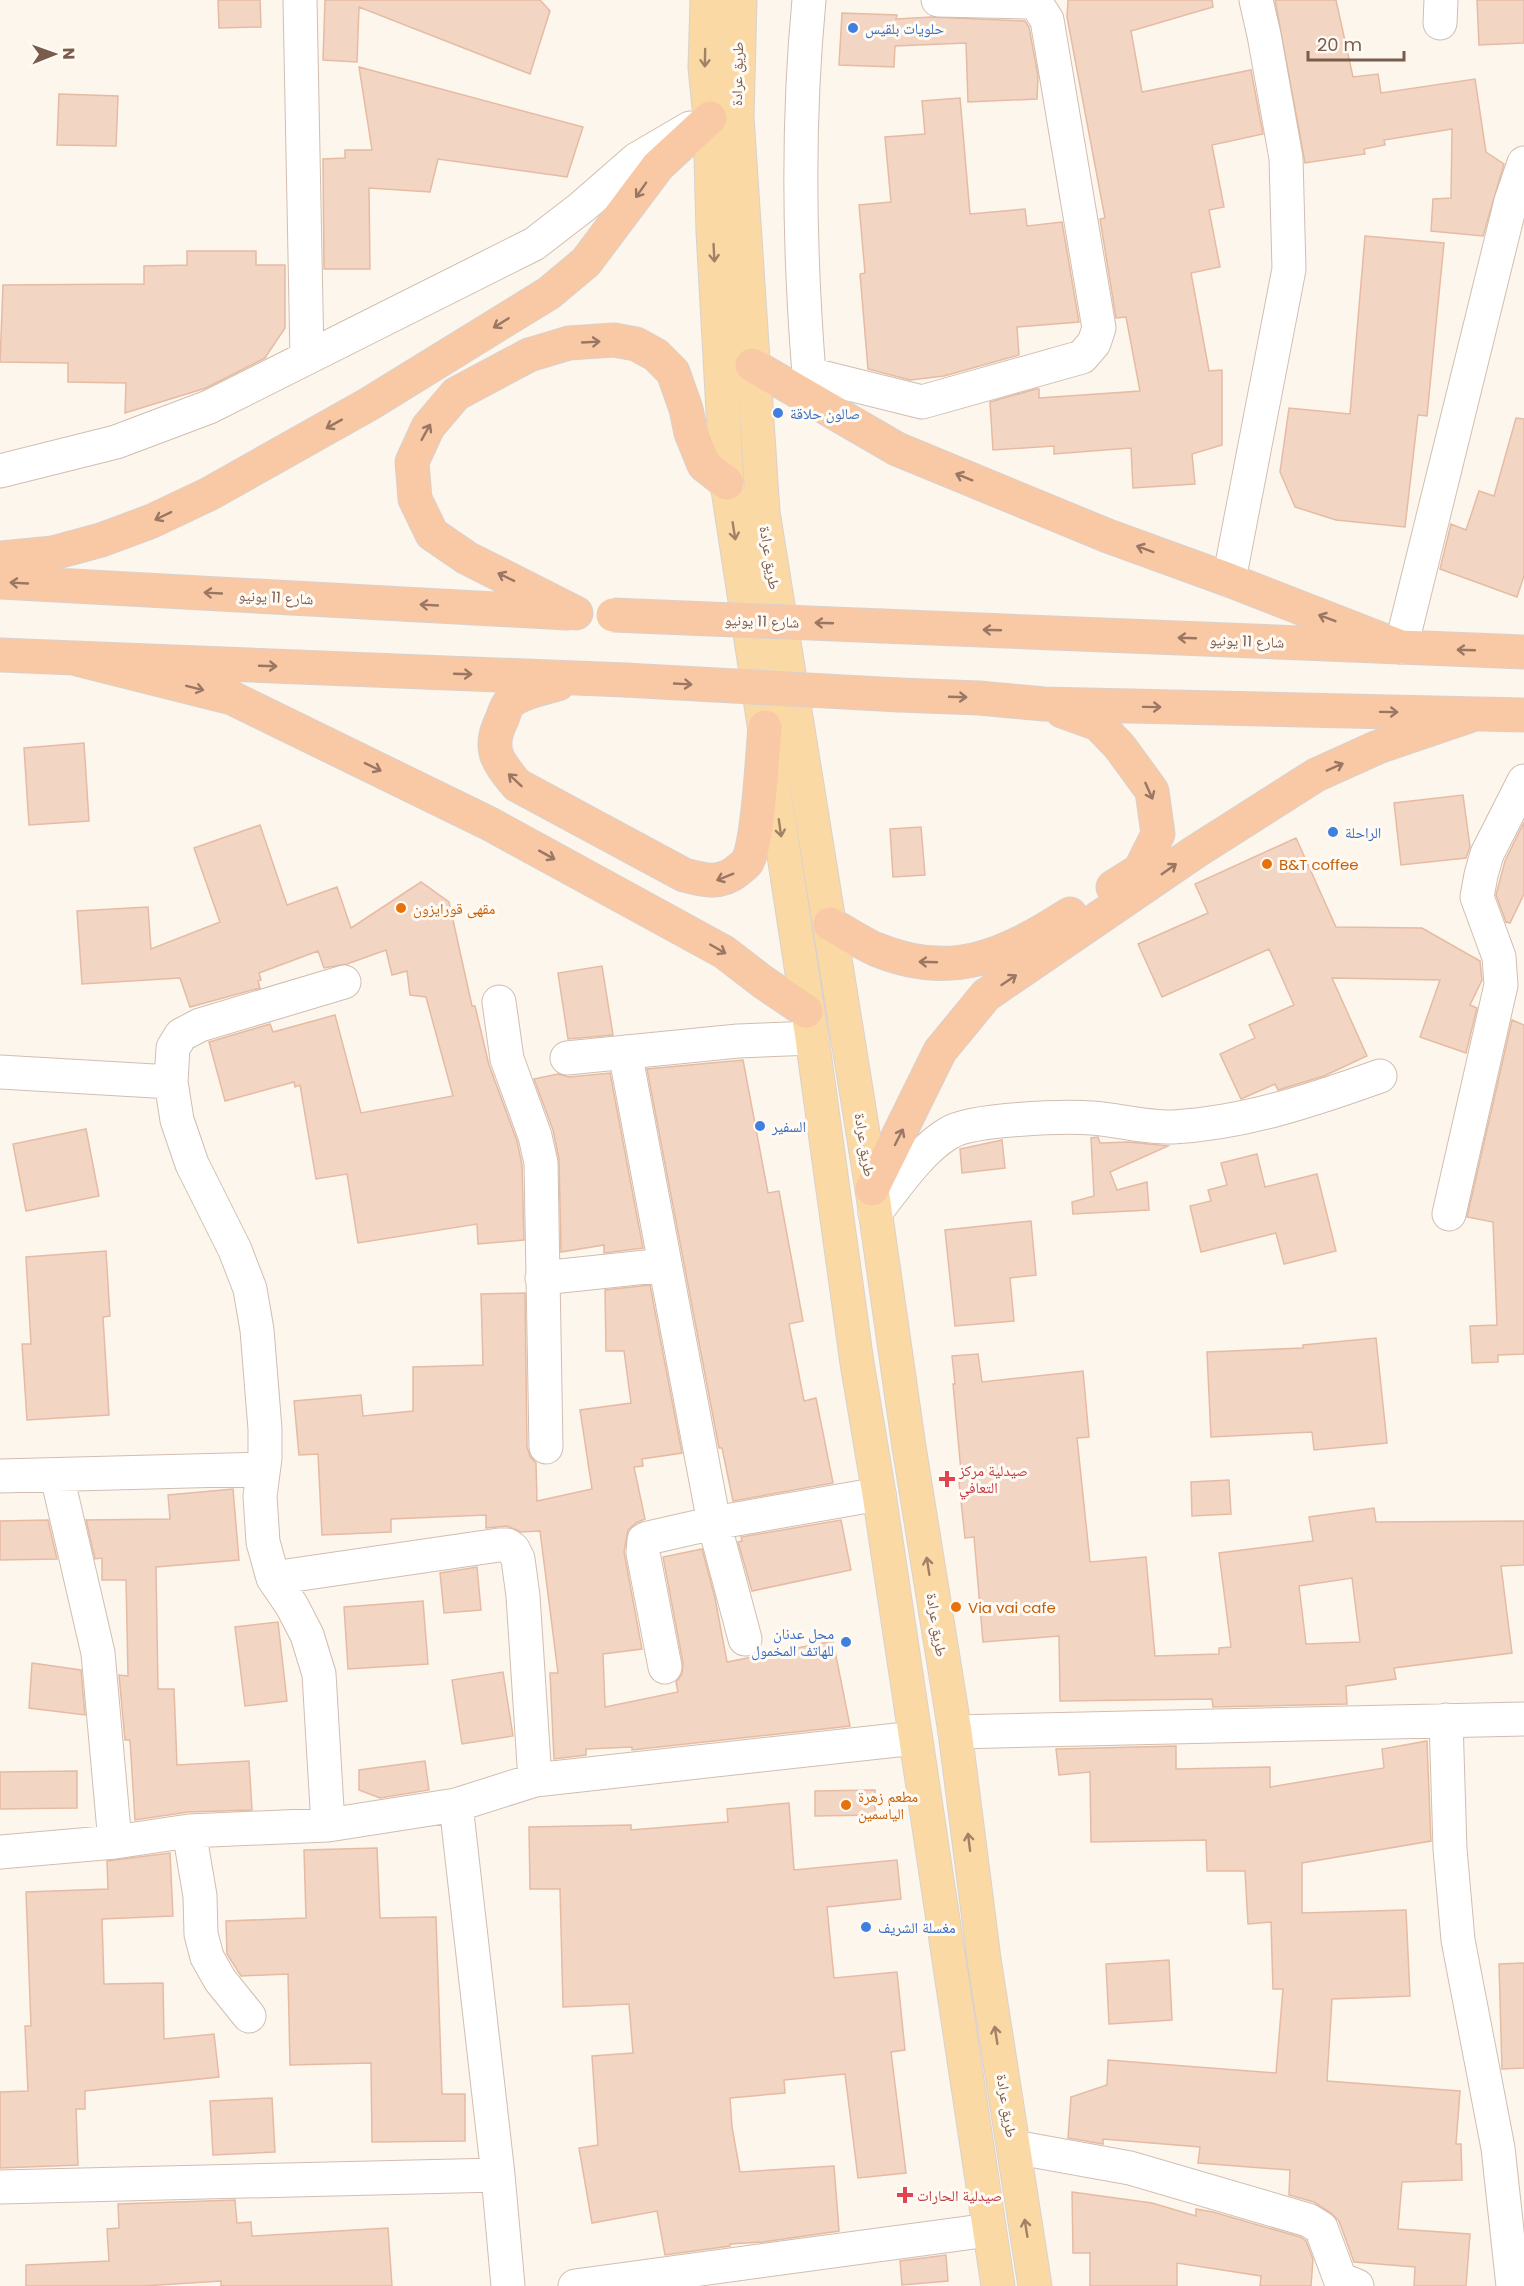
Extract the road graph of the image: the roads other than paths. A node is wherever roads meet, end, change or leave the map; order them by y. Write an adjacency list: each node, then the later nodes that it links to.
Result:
1 (300, 0): 9 (street)
2 (707, 0): 7 (main road, طريق عرادة, one-way to 7)
3 (740, 0): 7 (main road, طريق عرادة)
4 (809, 0): 11 (street)
5 (938, 0): 11 (street)
6 (1256, 0): 15 (street)
7 (723, 117): 9 (street); 10 (main road, طريق عرادة); 13 (main road, طريق عرادة, one-way to 13); 14 (highway, one-way to 14)
8 (1524, 163): 18 (street)
9 (307, 357): 12 (street)
10 (752, 365): 11 (highway); 28 (main road, طريق عرادة)
11 (812, 389): 15 (highway, one-way to 11)
12 (0, 471)
13 (727, 483): 17 (highway, one-way to 13); 26 (main road, طريق عرادة, one-way to 26)
14 (0, 558)
15 (1229, 580): 18 (highway, one-way to 15)
16 (0, 582): 17 (highway, شارع 11 يونيو, one-way to 16)
17 (576, 613): 18 (highway, شارع 11 يونيو, one-way to 17, bridge)
18 (1401, 647): 19 (highway, شارع 11 يونيو, one-way to 18)
19 (1524, 652)
20 (0, 655): 21 (highway)
21 (78, 659): 22 (highway, one-way to 22); 31 (highway, one-way to 31)
22 (577, 678): 23 (highway, one-way to 23, bridge); 26 (highway, one-way to 22)
23 (1044, 704): 24 (highway, one-way to 24); 28 (highway, one-way to 28)
24 (1475, 714): 25 (highway); 37 (highway, one-way to 24)
25 (1524, 715)
26 (765, 727): 31 (main road, طريق عرادة, one-way to 31)
27 (1524, 781): 38 (street)
28 (830, 924): 37 (main road, طريق عرادة)
29 (344, 982): 36 (street)
30 (499, 1002): 40 (street)
31 (809, 1025): 32 (street); 45 (main road, طريق عرادة)
32 (625, 1052): 33 (street); 39 (street)
33 (567, 1058)
34 (0, 1072): 36 (street)
35 (1380, 1076): 37 (street)
36 (171, 1082): 42 (street)
37 (874, 1201): 52 (main road, طريق عرادة, one-way to 37)
38 (1449, 1215)
39 (665, 1265): 40 (street); 46 (street)
40 (542, 1278): 41 (street)
41 (546, 1448)
42 (263, 1469): 44 (street); 47 (street)
43 (0, 1476): 44 (street)
44 (57, 1476): 58 (street)
45 (879, 1494): 46 (street); 53 (main road, طريق عرادة)
46 (714, 1523): 48 (street); 49 (street)
47 (273, 1578): 54 (street); 56 (street)
48 (745, 1639)
49 (665, 1667)
50 (1524, 1719): 51 (street)
51 (1446, 1720): 52 (street); 72 (street)
52 (955, 1732): 60 (main road, طريق عرادة, one-way to 52)
53 (915, 1738): 54 (street); 61 (main road, طريق عرادة)
54 (535, 1780): 55 (street)
55 (456, 1805): 56 (street); 64 (street)
56 (328, 1825): 57 (street)
57 (189, 1831): 58 (street); 62 (street)
58 (115, 1842): 59 (street)
59 (0, 1852)
60 (984, 1959): 61 (main road); 63 (main road, طريق عرادة, one-way to 60)
61 (950, 1965): 66 (main road, طريق عرادة)
62 (249, 2016)
63 (1014, 2148): 70 (main road, طريق عرادة, one-way to 63); 71 (street)
64 (498, 2175): 65 (street); 67 (street)
65 (0, 2187)
66 (989, 2230): 68 (street); 69 (main road, طريق عرادة)
67 (508, 2286)
68 (575, 2286)
69 (998, 2286)
70 (1035, 2286)
71 (1358, 2286)
72 (1513, 2286)

